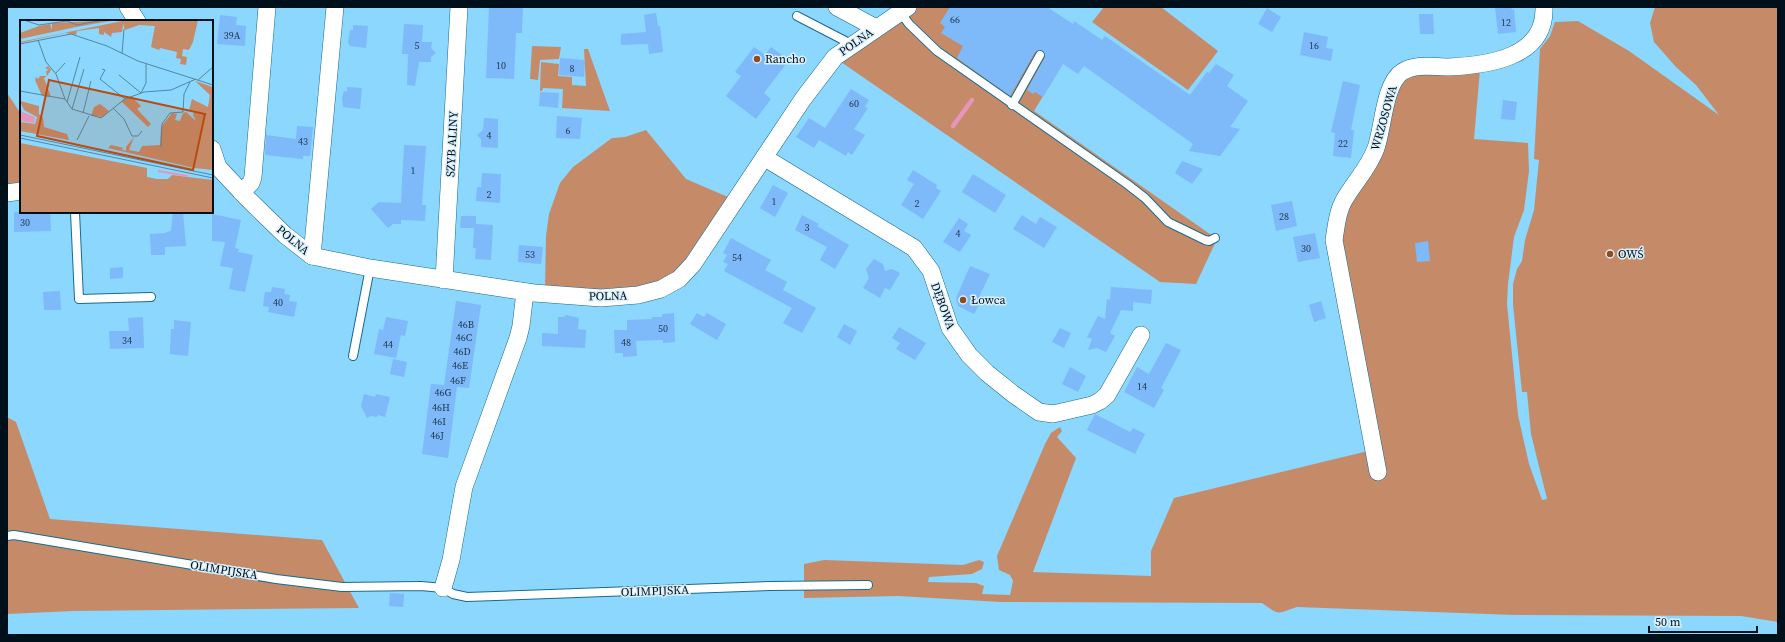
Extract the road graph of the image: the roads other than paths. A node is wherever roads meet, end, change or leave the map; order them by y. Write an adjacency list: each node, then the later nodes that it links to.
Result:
1 (128, 7): 9 (street)
2 (267, 7): 18 (street)
3 (335, 7): 22 (street)
4 (459, 7): 24 (street, SZYB ALINY)
5 (837, 7): 10 (street)
6 (1544, 7): 29 (street, WRZOSOWA)
7 (904, 10): 10 (street, POLNA); 13 (lane)
8 (797, 16): 11 (lane)
9 (136, 20)
10 (876, 28): 11 (street, POLNA)
11 (853, 45): 15 (street, POLNA)
12 (1040, 54): 13 (lane)
13 (1012, 105): 21 (lane)
14 (213, 155): 16 (street)
15 (765, 158): 25 (street, POLNA); 27 (street, DĘBOWA)
16 (215, 166): 18 (street, POLNA)
17 (20, 191): 19 (street)
18 (242, 192): 22 (street, POLNA)
19 (7, 193)
20 (75, 213): 26 (lane)
21 (1215, 238)
22 (312, 256): 23 (street, POLNA)
23 (370, 268): 24 (street, POLNA); 28 (lane)
24 (444, 280): 25 (street, POLNA)
25 (525, 292): 32 (street)
26 (150, 297)
27 (1141, 335)
28 (352, 356)
29 (1378, 472)
30 (7, 536): 32 (lane, OLIMPIJSKA)
31 (868, 585): 32 (lane, OLIMPIJSKA)
32 (444, 588)

